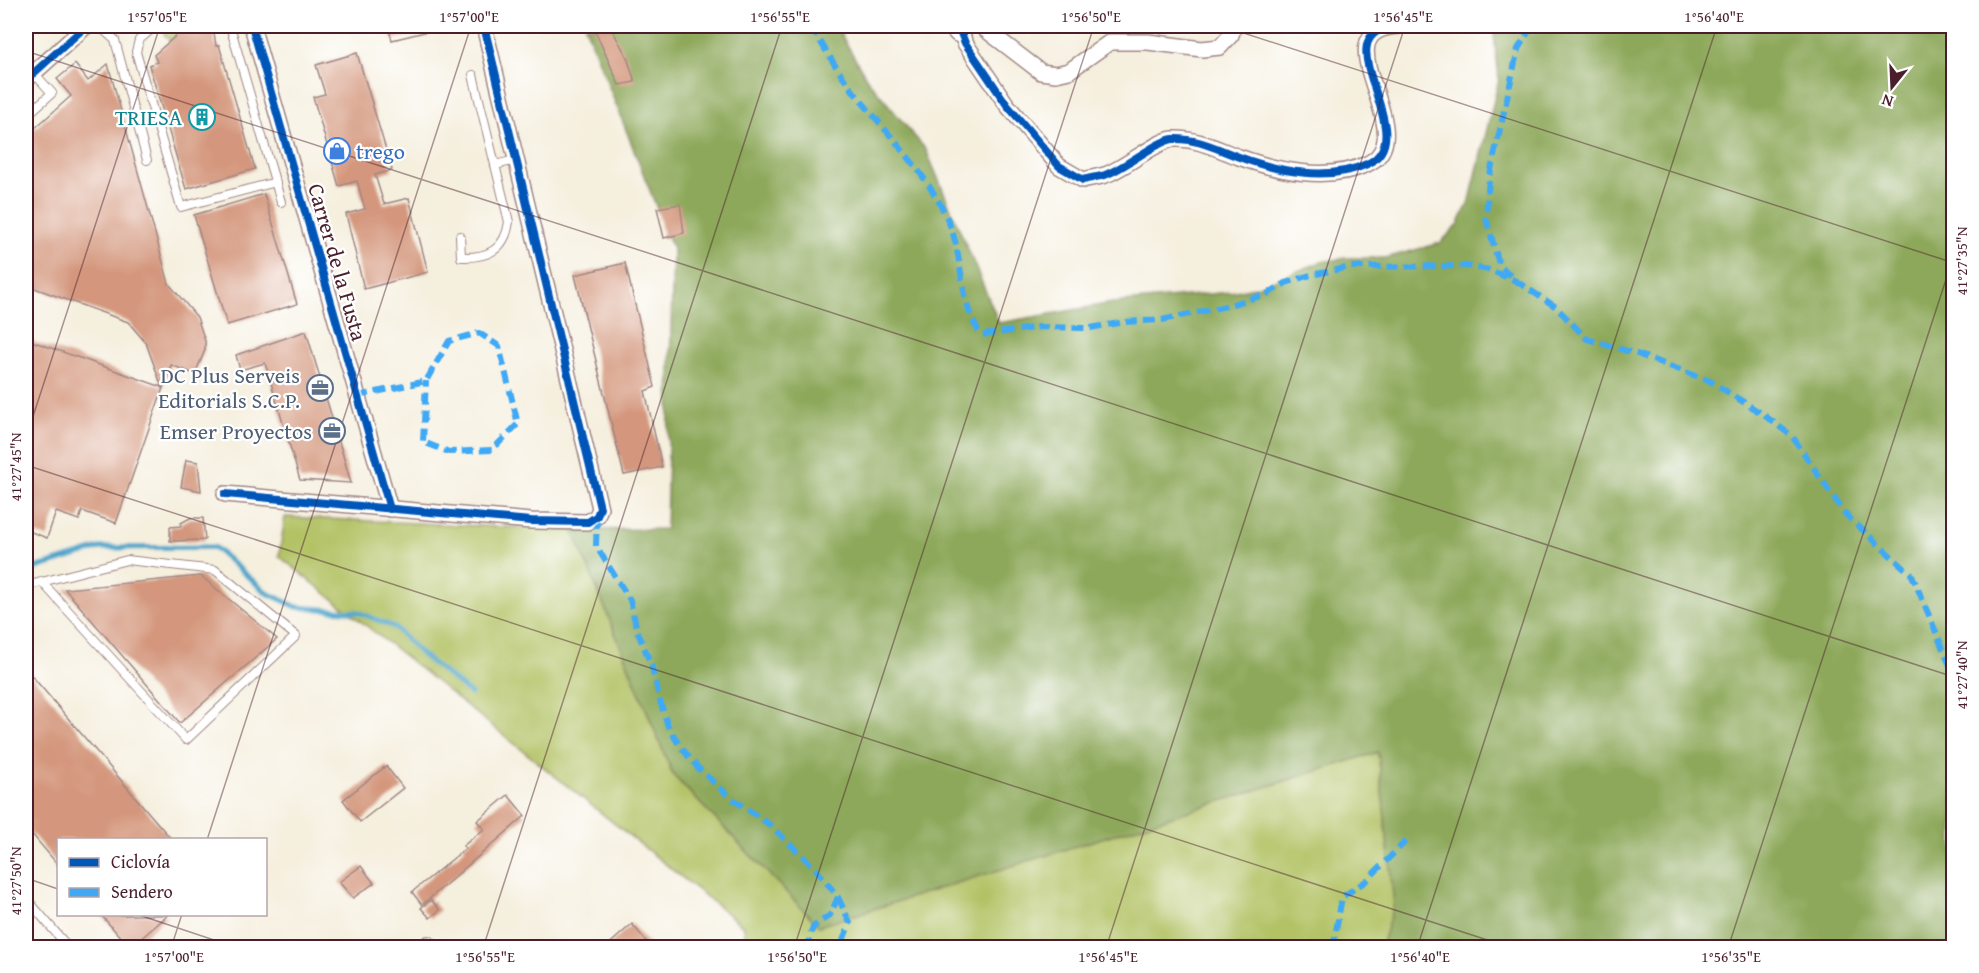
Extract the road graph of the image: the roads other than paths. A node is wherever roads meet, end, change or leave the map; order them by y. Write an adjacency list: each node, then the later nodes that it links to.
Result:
1 (86, 26): 12 (street)
2 (99, 26): 14 (lane)
3 (155, 26): 17 (lane)
4 (230, 26): 17 (lane)
5 (252, 26): 21 (street, Carrer de la Fusta)
6 (484, 26): 15 (street)
7 (981, 26): 8 (street)
8 (1234, 26)
9 (1400, 26): 10 (street)
10 (959, 28)
11 (473, 75): 16 (lane)
12 (30, 76): 13 (lane)
13 (26, 116)
14 (147, 159)
15 (516, 160): 16 (lane); 21 (street)
16 (495, 165): 19 (lane)
17 (276, 182): 18 (lane)
18 (281, 202)
19 (460, 236)
20 (225, 494): 21 (street)
21 (390, 509)
22 (41, 581): 22 (lane); 23 (lane)
23 (26, 586)
24 (26, 898): 25 (lane)
25 (69, 948)

